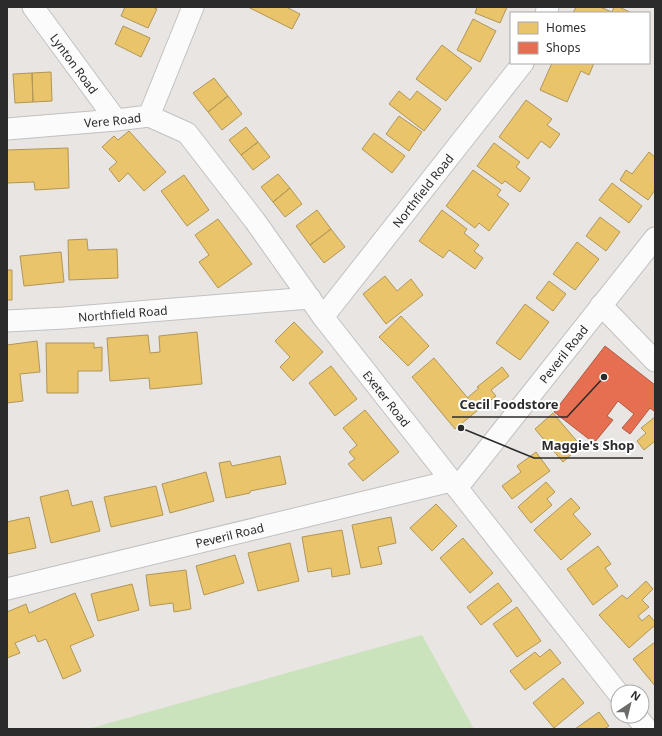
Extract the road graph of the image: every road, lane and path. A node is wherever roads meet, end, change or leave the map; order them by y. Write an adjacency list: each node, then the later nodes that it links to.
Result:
1 (33, 7): 5 (street, Lynton Road)
2 (193, 7): 4 (street, Vere Road)
3 (522, 64): 10 (street, Northfield Road)
4 (149, 116): 5 (street, Vere Road); 8 (street, Exeter Road)
5 (116, 120): 6 (street, Vere Road)
6 (7, 129)
7 (655, 238): 9 (street, Peveril Road)
8 (310, 298): 10 (street, Exeter Road); 11 (street, Northfield Road)
9 (601, 305): 12 (street); 13 (street, Peveril Road)
10 (323, 318): 13 (street, Exeter Road)
11 (7, 321)
12 (655, 361)
13 (454, 485): 14 (street, Peveril Road); 15 (street, Exeter Road)
14 (7, 589)
15 (611, 684)

